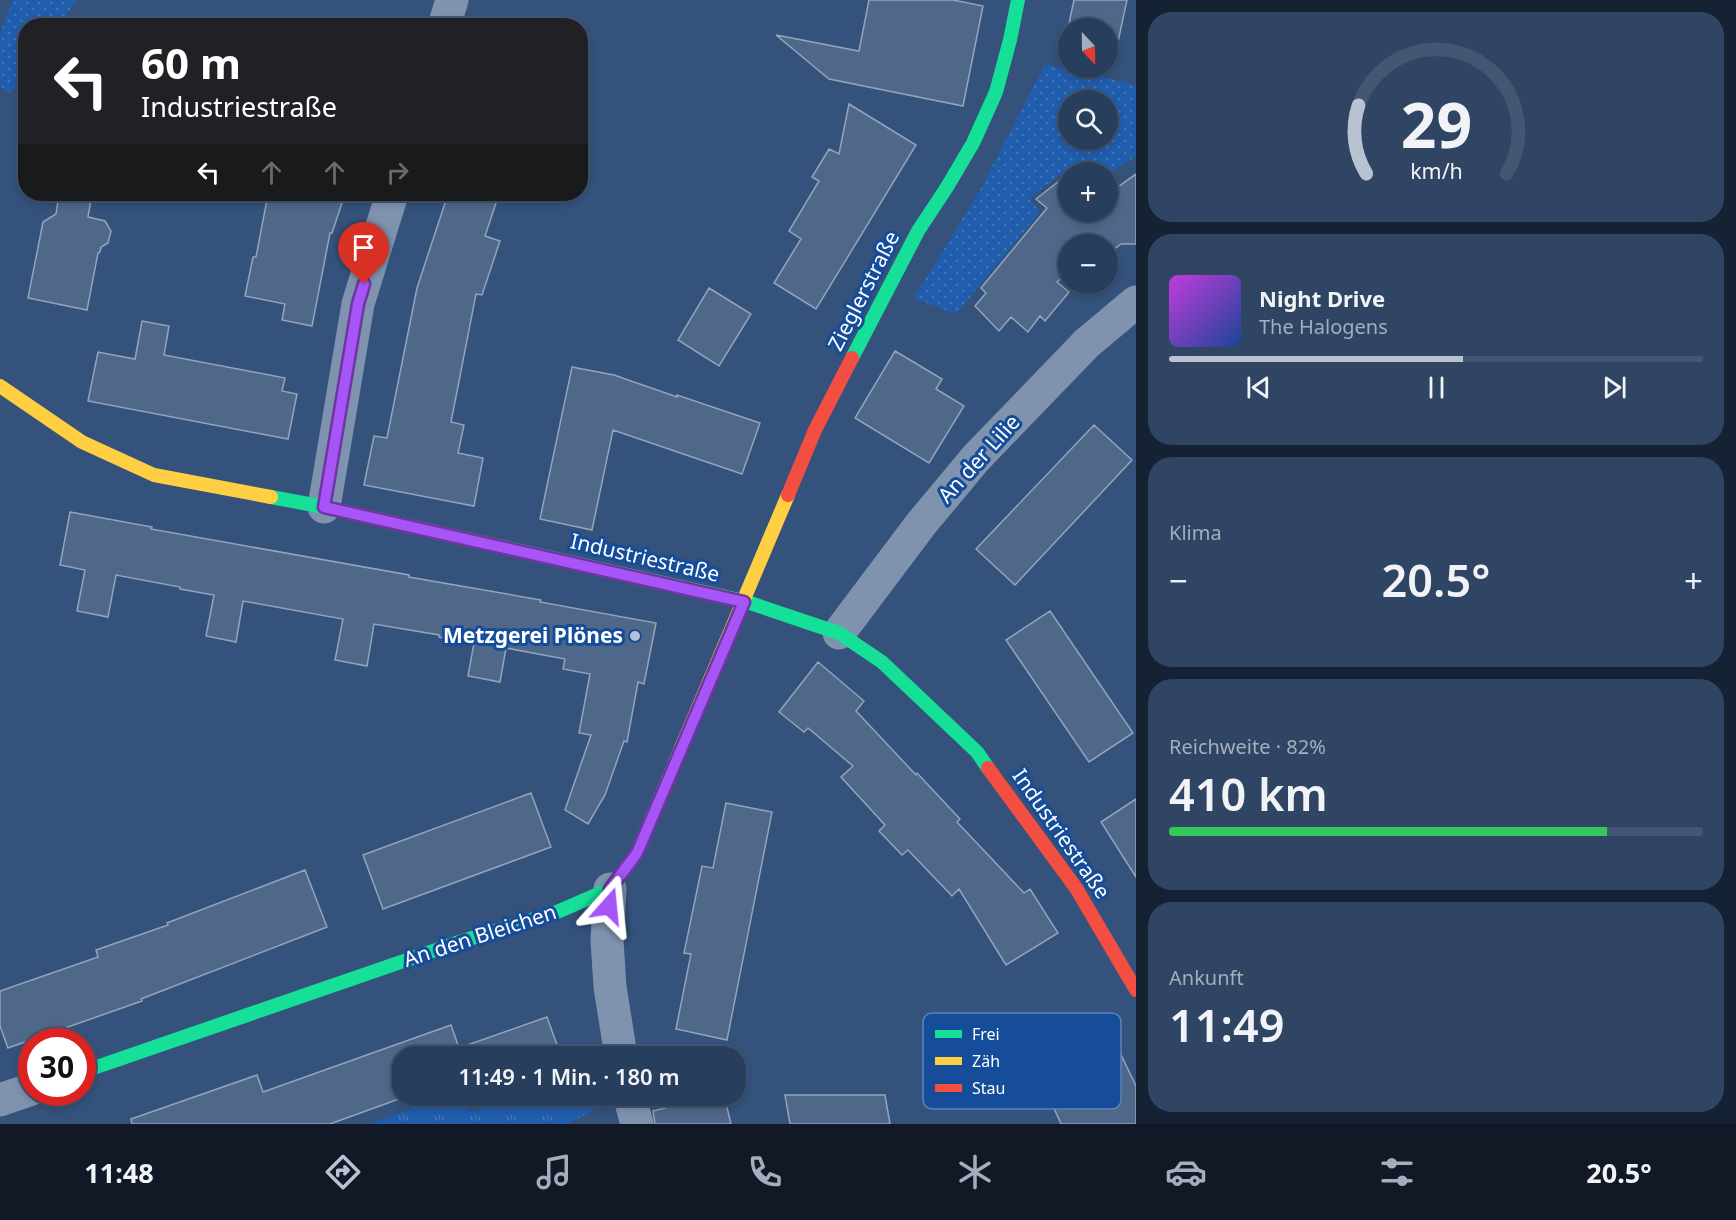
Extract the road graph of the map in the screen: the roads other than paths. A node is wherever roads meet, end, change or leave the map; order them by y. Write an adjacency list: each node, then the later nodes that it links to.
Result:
1 (452, 0): 3 (street)
2 (1018, 0): 8 (street, Zieglerstraße)
3 (446, 18)
4 (390, 201): 7 (street)
5 (1136, 302): 9 (street, An der Lilie)
6 (0, 386): 7 (street, Industriestraße)
7 (324, 507): 8 (street, Industriestraße)
8 (744, 602): 9 (street, Industriestraße); 10 (street, An den Bleichen)
9 (839, 633): 11 (street, Industriestraße)
10 (610, 889): 12 (street); 13 (street, An den Bleichen)
11 (1136, 990)
12 (619, 1046)
13 (96, 1067)
14 (18, 1094): 15 (street)
15 (0, 1100)
16 (632, 1106): 17 (street)
17 (637, 1124)

